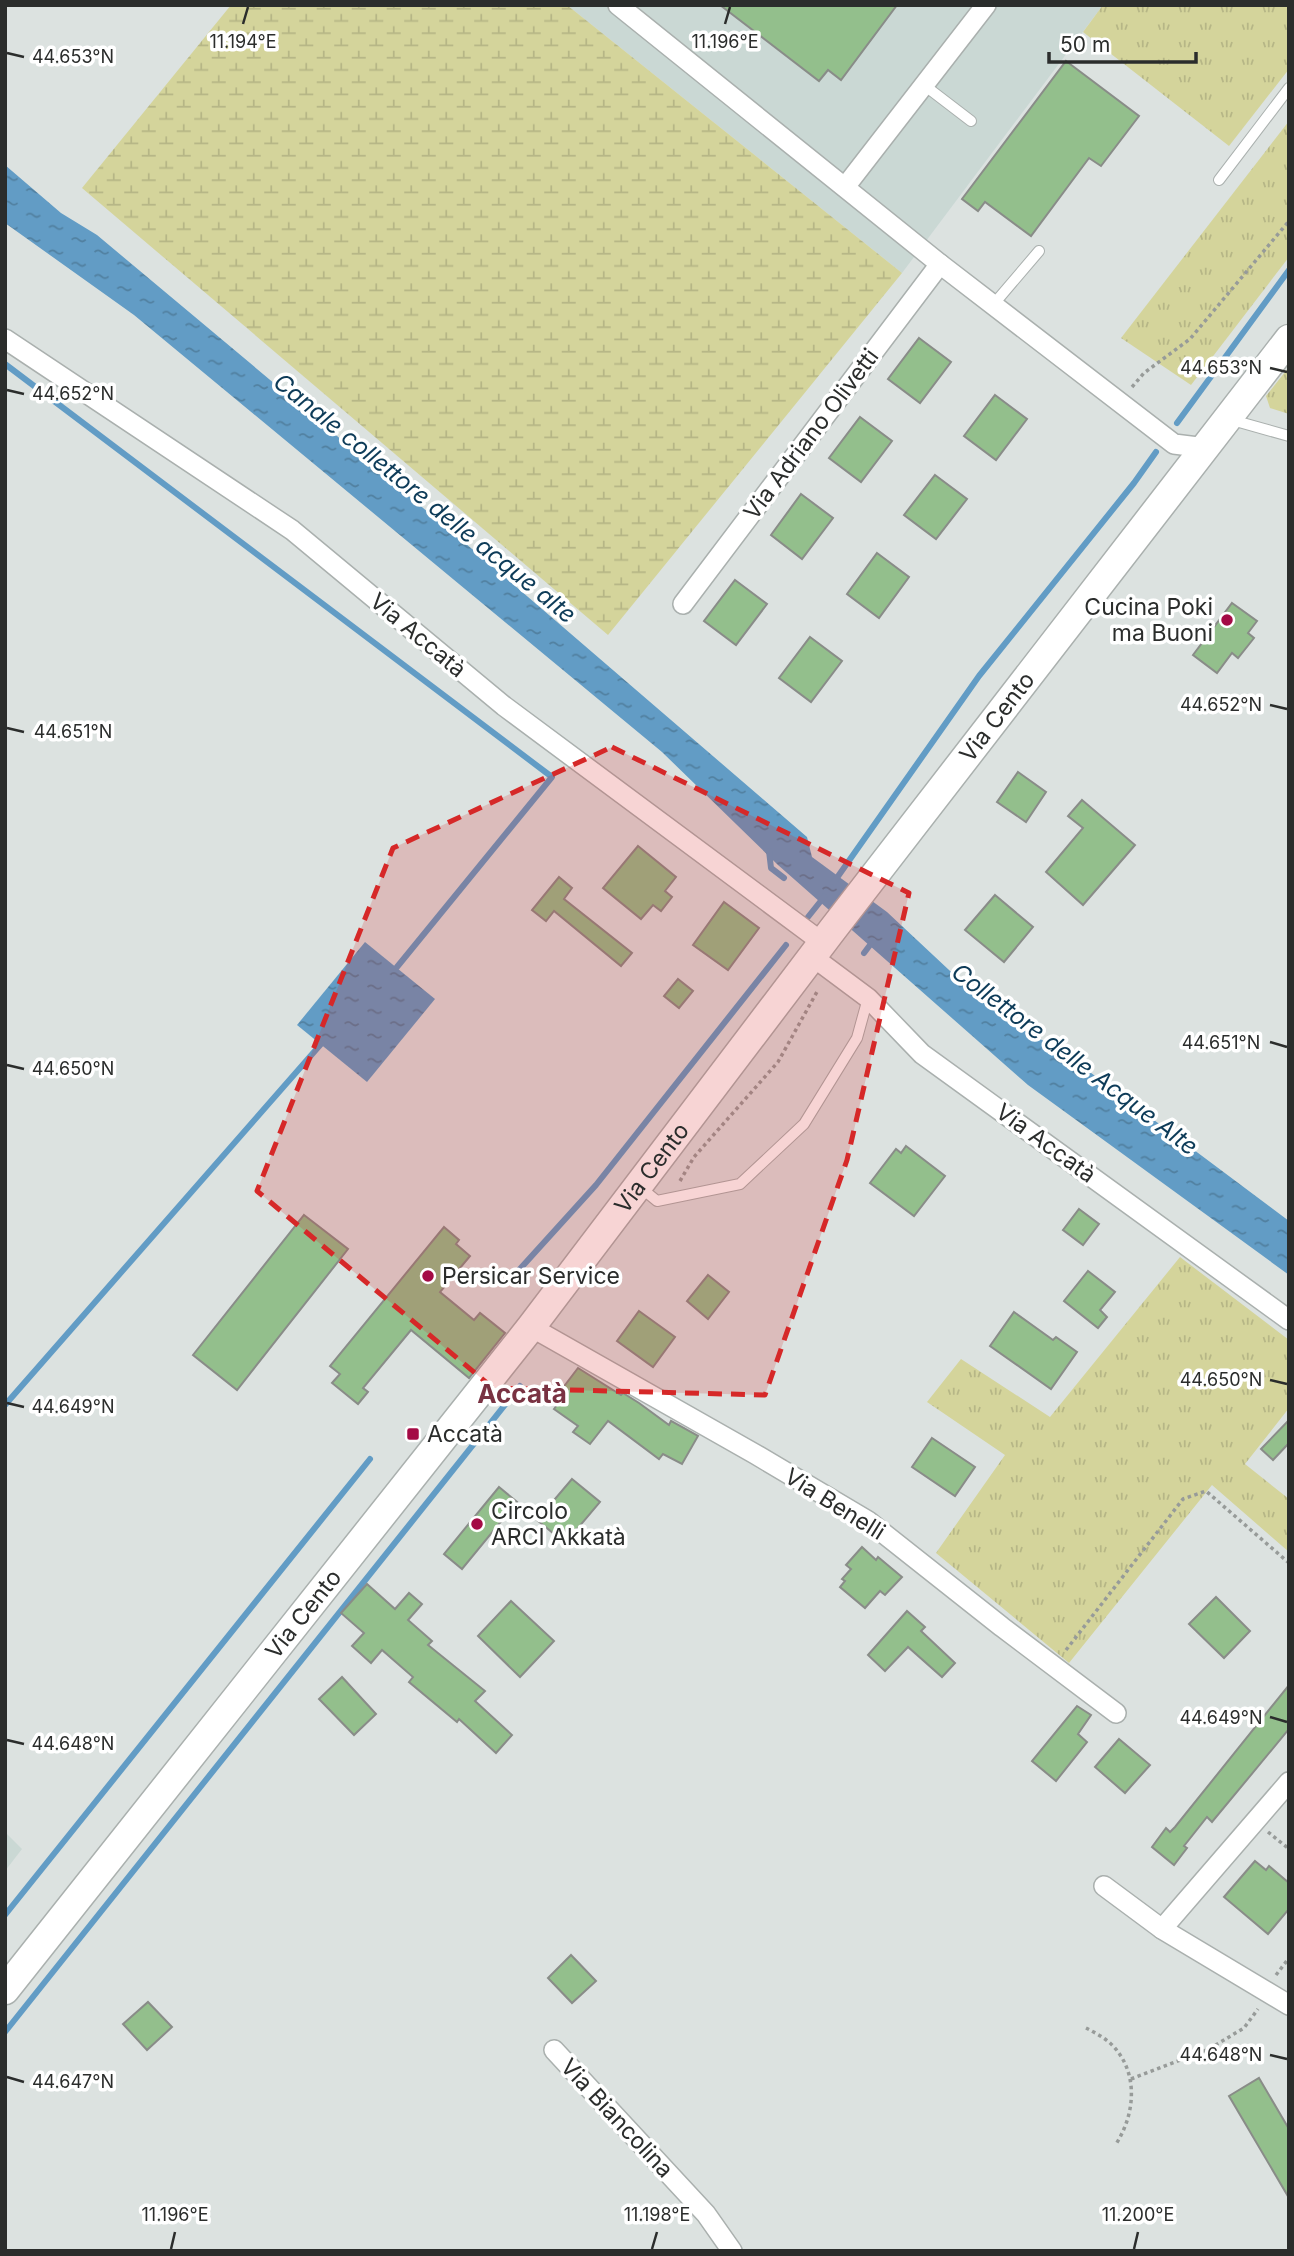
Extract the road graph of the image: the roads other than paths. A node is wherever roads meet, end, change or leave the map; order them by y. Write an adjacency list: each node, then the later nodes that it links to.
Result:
1 (618, 5): 7 (street)
2 (986, 5): 3 (street)
3 (925, 85): 5 (lane); 7 (street)
4 (1289, 88): 6 (lane)
5 (971, 121)
6 (1219, 180)
7 (845, 187): 9 (street)
8 (1039, 251): 10 (lane)
9 (940, 264): 10 (street); 16 (street, Via Adriano Olivetti)
10 (993, 305): 15 (street)
11 (5, 339): 17 (street, Via Accatà)
12 (1289, 339): 13 (main road, Via Cento)
13 (1228, 419): 14 (lane); 15 (main road, Via Cento)
14 (1289, 436)
15 (1206, 448): 17 (main road, Via Cento)
16 (682, 604)
17 (823, 943): 18 (street, Via Accatà); 19 (main road, Via Cento)
18 (868, 998): 19 (lane); 20 (street, Via Accatà)
19 (639, 1187): 21 (main road, Via Cento)
20 (1289, 1320)
21 (531, 1327): 22 (street, Via Benelli); 26 (main road, Via Cento)
22 (1116, 1713)
23 (1289, 1782): 25 (street)
24 (1104, 1886): 25 (street)
25 (1163, 1928): 27 (street)
26 (5, 1990)
27 (1289, 2005)
28 (554, 2050): 29 (street, Via Biancolina)
29 (732, 2251)

